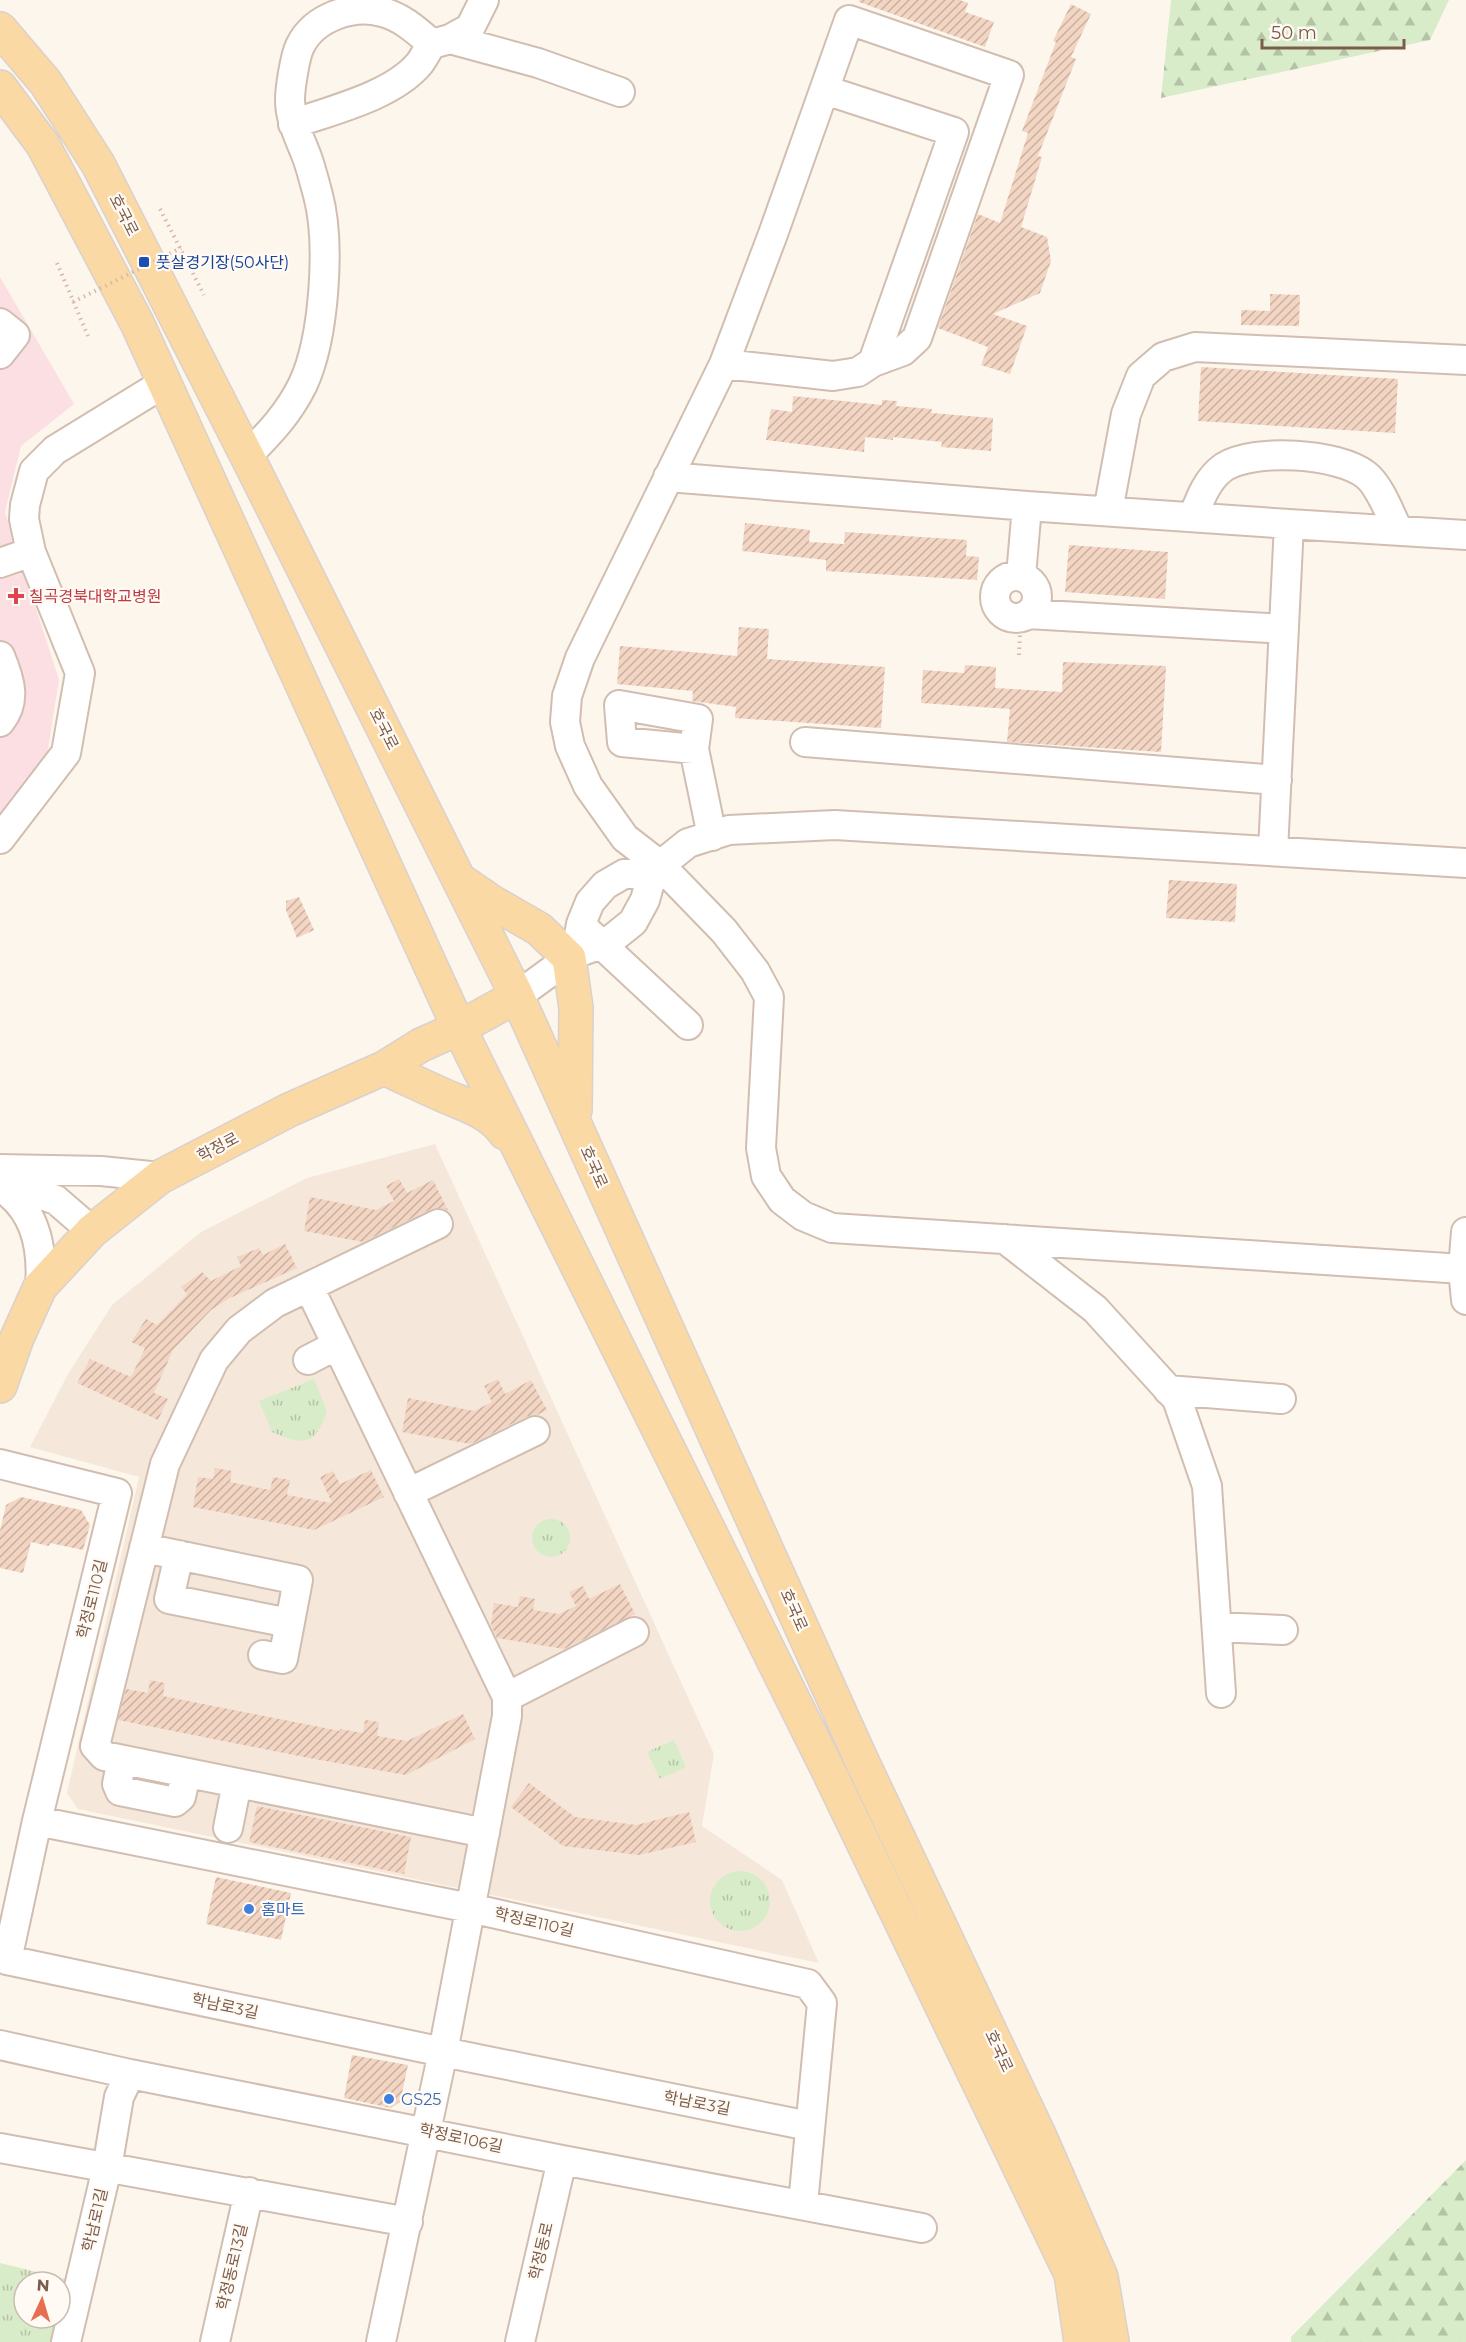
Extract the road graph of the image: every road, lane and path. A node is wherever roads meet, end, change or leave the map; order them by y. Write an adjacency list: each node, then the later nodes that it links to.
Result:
1 (484, 0): 4 (street)
2 (852, 10): 6 (street); 10 (street)
3 (0, 29): 23 (main road, 호국로)
4 (441, 42): 7 (street); 8 (street); 8 (street)
5 (0, 87): 22 (main road, 호국로)
6 (825, 90): 9 (street); 21 (street)
7 (620, 92)
8 (293, 124): 23 (street)
9 (954, 132): 10 (street); 20 (street)
10 (986, 142): 20 (street)
11 (160, 209): 12 (path)
12 (181, 248): 14 (path); 15 (path, bridge)
13 (57, 263): 15 (path)
14 (204, 295)
15 (73, 302): 17 (path)
16 (0, 323): 18 (street)
17 (88, 336)
18 (0, 354)
19 (1466, 360): 26 (street)
20 (873, 362): 21 (street)
21 (724, 364): 24 (street)
22 (164, 383): 31 (street); 48 (main road, 호국로)
23 (247, 456): 44 (main road, 호국로)
24 (668, 477): 25 (street); 43 (street)
25 (1027, 506): 26 (street); 33 (street)
26 (1108, 511): 27 (street)
27 (1193, 517): 28 (street); 29 (street)
28 (1289, 524): 29 (street); 33 (street)
29 (1398, 530): 30 (street)
30 (1466, 535)
31 (31, 552): 32 (street); 40 (street)
32 (0, 562)
33 (1284, 629): 38 (street)
34 (0, 656): 35 (street)
35 (0, 722)
36 (805, 742): 38 (street)
37 (694, 749): 39 (street)
38 (1277, 780): 41 (street)
39 (712, 836): 41 (street); 43 (street)
40 (0, 839)
41 (1273, 851): 42 (street)
42 (1466, 863)
43 (656, 868): 45 (street); 45 (street); 59 (street)
44 (459, 879): 45 (main road); 46 (main road, 호국로)
45 (582, 952): 46 (street); 47 (street); 50 (main road)
46 (517, 996): 48 (main road, 학정로); 50 (main road, 호국로)
47 (688, 1025)
48 (459, 1028): 49 (main road, 학정로); 51 (main road, 호국로)
49 (384, 1068): 51 (main road); 53 (main road, 학정로)
50 (575, 1125): 106 (main road, 호국로)
51 (527, 1162): 105 (main road, 호국로)
52 (0, 1169): 53 (street)
53 (160, 1177): 57 (main road, 학정로)
54 (0, 1180): 57 (street)
55 (0, 1187): 61 (street)
56 (438, 1224): 62 (street)
57 (92, 1231): 61 (main road, 학정로)
58 (1466, 1232): 60 (street)
59 (1005, 1239): 60 (street); 67 (street)
60 (1463, 1269): 63 (street)
61 (40, 1287): 66 (main road, 학정로)
62 (309, 1287): 64 (street); 73 (street)
63 (1466, 1300)
64 (337, 1345): 65 (street); 72 (street)
65 (308, 1360)
66 (0, 1386)
67 (1168, 1390): 68 (street); 77 (street)
68 (1281, 1399)
69 (535, 1431): 72 (street)
70 (0, 1464): 71 (street)
71 (117, 1493): 73 (street); 84 (street, 학정로110길)
72 (408, 1493): 82 (street)
73 (156, 1502): 74 (street)
74 (144, 1548): 75 (street); 83 (street)
75 (178, 1555): 76 (street); 76 (street)
76 (290, 1623): 80 (street)
77 (1217, 1627): 78 (street); 81 (street)
78 (1283, 1630)
79 (634, 1632): 82 (street)
80 (263, 1656)
81 (1221, 1693)
82 (507, 1697): 86 (street)
83 (237, 1783): 85 (street); 86 (street)
84 (37, 1821): 87 (street, 학정로110길); 88 (street, 학정로110길)
85 (228, 1828)
86 (485, 1833): 87 (street)
87 (470, 1908): 90 (street); 92 (street, 학정로110길)
88 (6, 1960): 90 (street, 학남로3길)
89 (0, 2045): 91 (street, 학정로106길)
90 (443, 2052): 92 (street, 학남로3길); 93 (street)
91 (130, 2074): 93 (street, 학정로106길); 96 (street, 학남로1길)
92 (809, 2126): 98 (street, 학정로110길)
93 (425, 2131): 95 (street, 학정로106길); 99 (street)
94 (0, 2148): 96 (street)
95 (562, 2160): 98 (street, 학정로106길); 104 (street, 학정동로)
96 (107, 2168): 97 (street, 학남로1길); 101 (street, 학남로1길)
97 (249, 2192): 99 (street); 102 (street, 학정동로13길)
98 (803, 2204): 100 (street, 학정로106길)
99 (408, 2222): 103 (street)
100 (922, 2228)
101 (66, 2342)
102 (214, 2342)
103 (381, 2342)
104 (520, 2342)
105 (1081, 2342)
106 (1112, 2342)

